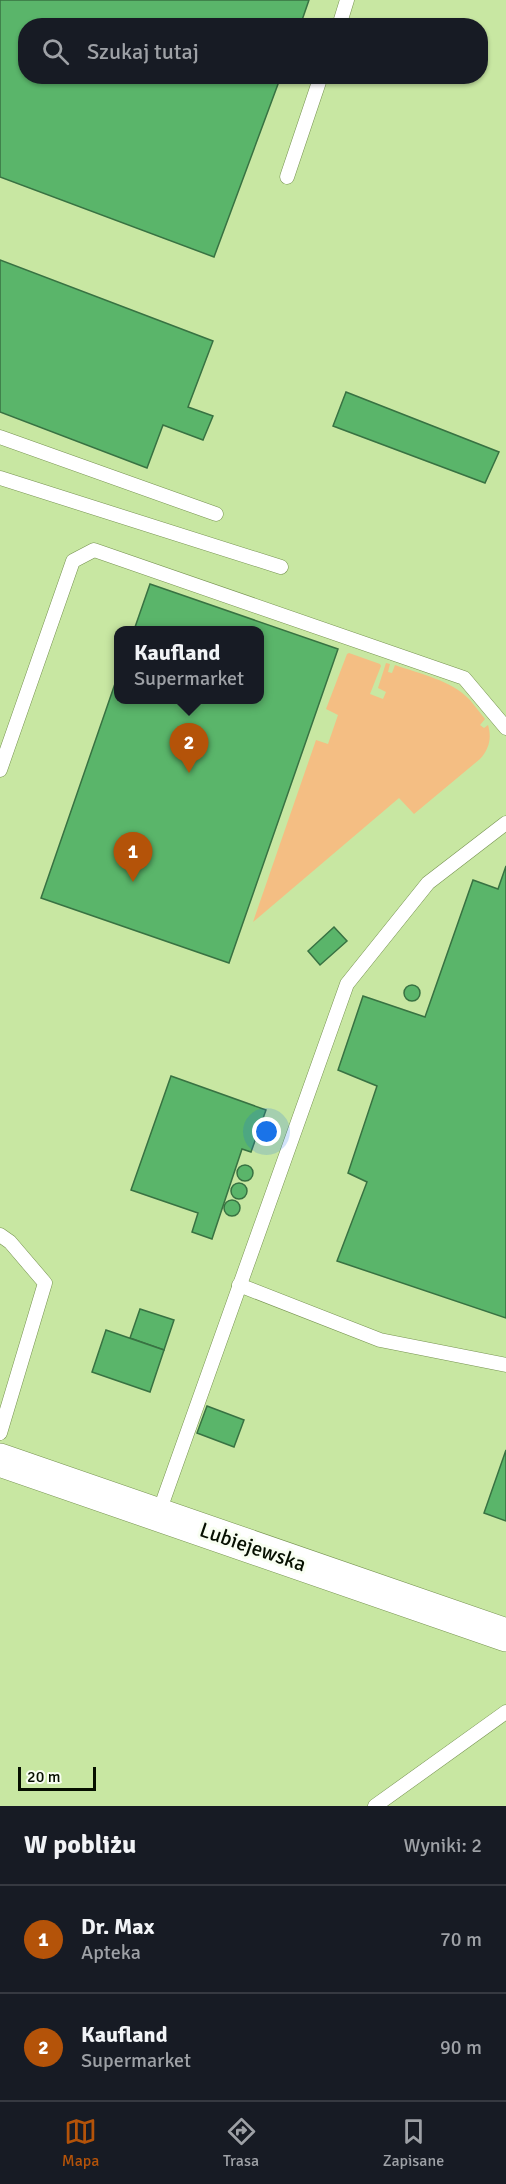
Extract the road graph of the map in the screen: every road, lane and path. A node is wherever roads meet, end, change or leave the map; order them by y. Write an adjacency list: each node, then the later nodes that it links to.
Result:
1 (347, 0): 2 (lane)
2 (341, 18)
3 (318, 84): 4 (lane)
4 (286, 177)
5 (0, 437): 7 (lane)
6 (0, 478): 8 (lane)
7 (216, 514)
8 (281, 567)
9 (506, 728): 10 (lane)
10 (0, 770)
11 (506, 823): 13 (lane)
12 (0, 1235): 15 (lane)
13 (239, 1285): 14 (lane); 17 (lane)
14 (506, 1365)
15 (0, 1433)
16 (0, 1460): 17 (main road, Lubiejewska)
17 (158, 1515): 18 (main road, Lubiejewska)
18 (506, 1635)
19 (506, 1712): 20 (lane)
20 (375, 1806)

